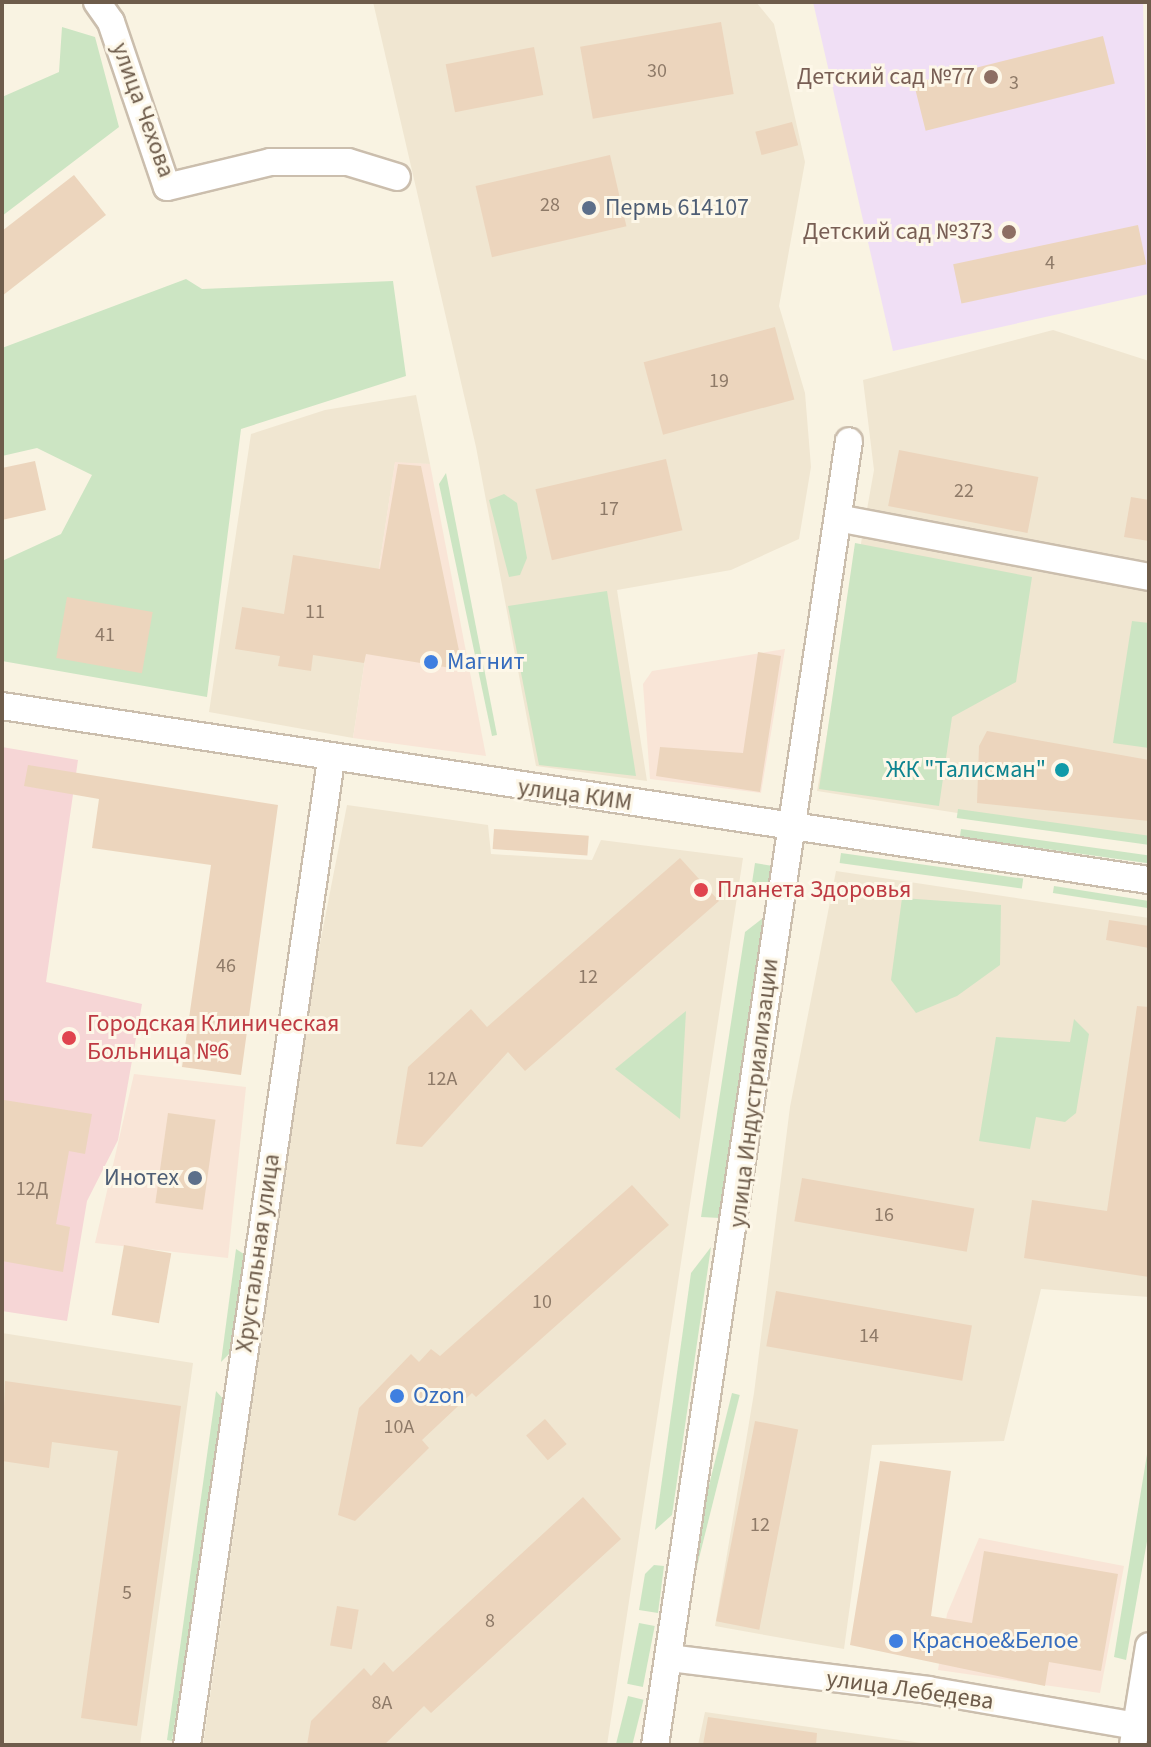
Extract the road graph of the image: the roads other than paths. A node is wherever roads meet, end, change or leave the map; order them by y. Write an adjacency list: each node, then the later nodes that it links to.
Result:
1 (97, 2): 2 (street, улица Чехова)
2 (397, 177)
3 (849, 441): 4 (street, улица Индустриализации)
4 (842, 519): 5 (street); 8 (street, улица Индустриализации)
5 (1149, 577)
6 (2, 706): 7 (street, улица КИМ)
7 (331, 760): 8 (street, улица КИМ); 13 (street, Хрустальная улица)
8 (792, 826): 9 (street, улица КИМ); 11 (street, улица Индустриализации)
9 (1149, 880)
10 (1149, 1646): 12 (street)
11 (669, 1658): 12 (street, улица Лебедева); 14 (street, улица Индустриализации)
12 (1139, 1733)
13 (187, 1745)
14 (655, 1745)

